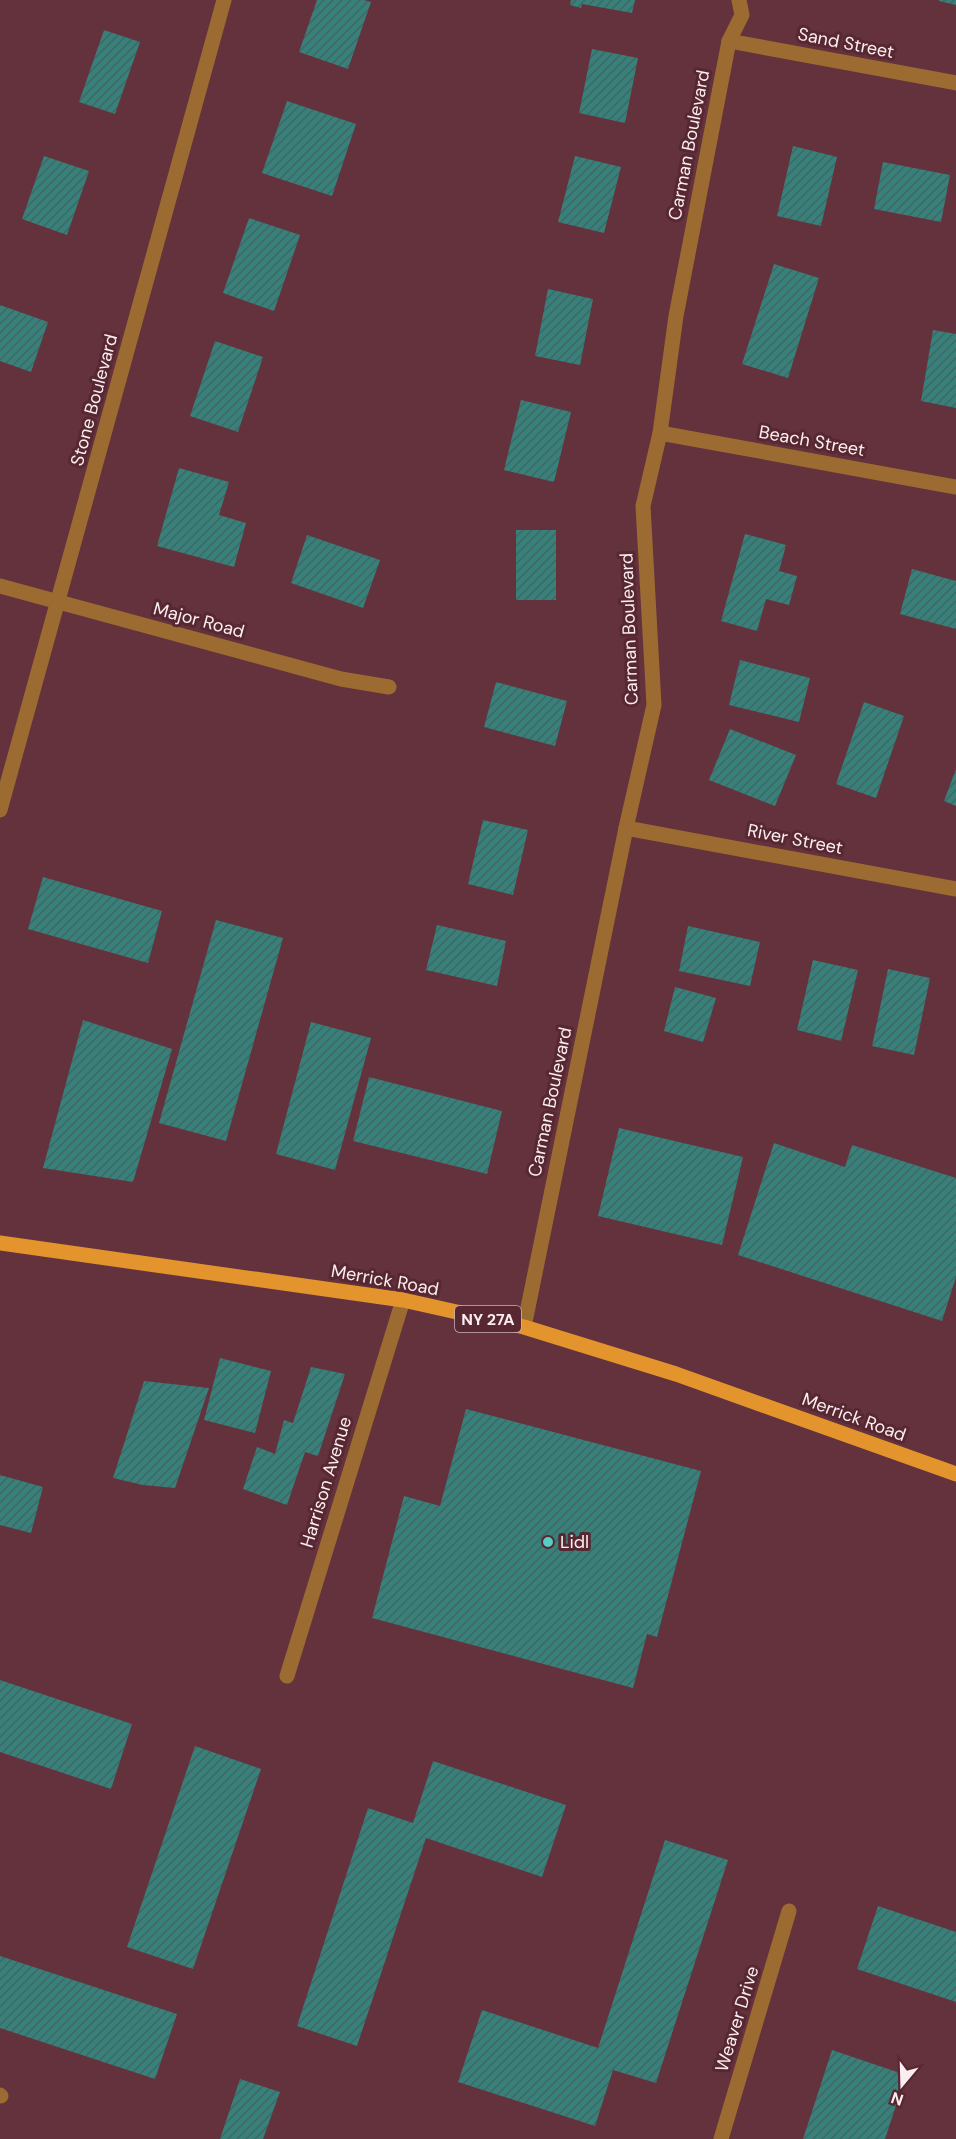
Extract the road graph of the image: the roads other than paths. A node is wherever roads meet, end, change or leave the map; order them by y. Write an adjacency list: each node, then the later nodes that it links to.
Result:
1 (224, 0): 8 (street, Stone Boulevard)
2 (739, 0): 3 (street, Carman Boulevard)
3 (729, 41): 4 (street, Sand Street); 5 (street, Carman Boulevard)
4 (956, 83)
5 (660, 433): 6 (street, Beach Street); 11 (street, Carman Boulevard)
6 (956, 488)
7 (0, 586): 8 (street, Major Road)
8 (58, 602): 9 (street, Major Road); 10 (street, Stone Boulevard)
9 (389, 687)
10 (0, 810)
11 (626, 828): 12 (street, River Street); 15 (street, Carman Boulevard)
12 (956, 890)
13 (0, 1243): 14 (main road, Merrick Road / NY 27A)
14 (403, 1300): 15 (main road, Merrick Road / NY 27A); 17 (street, Harrison Avenue)
15 (524, 1327): 16 (main road, Merrick Road / NY 27A)
16 (956, 1474)
17 (287, 1676)
18 (789, 1911): 19 (street, Weaver Drive)
19 (721, 2139)

